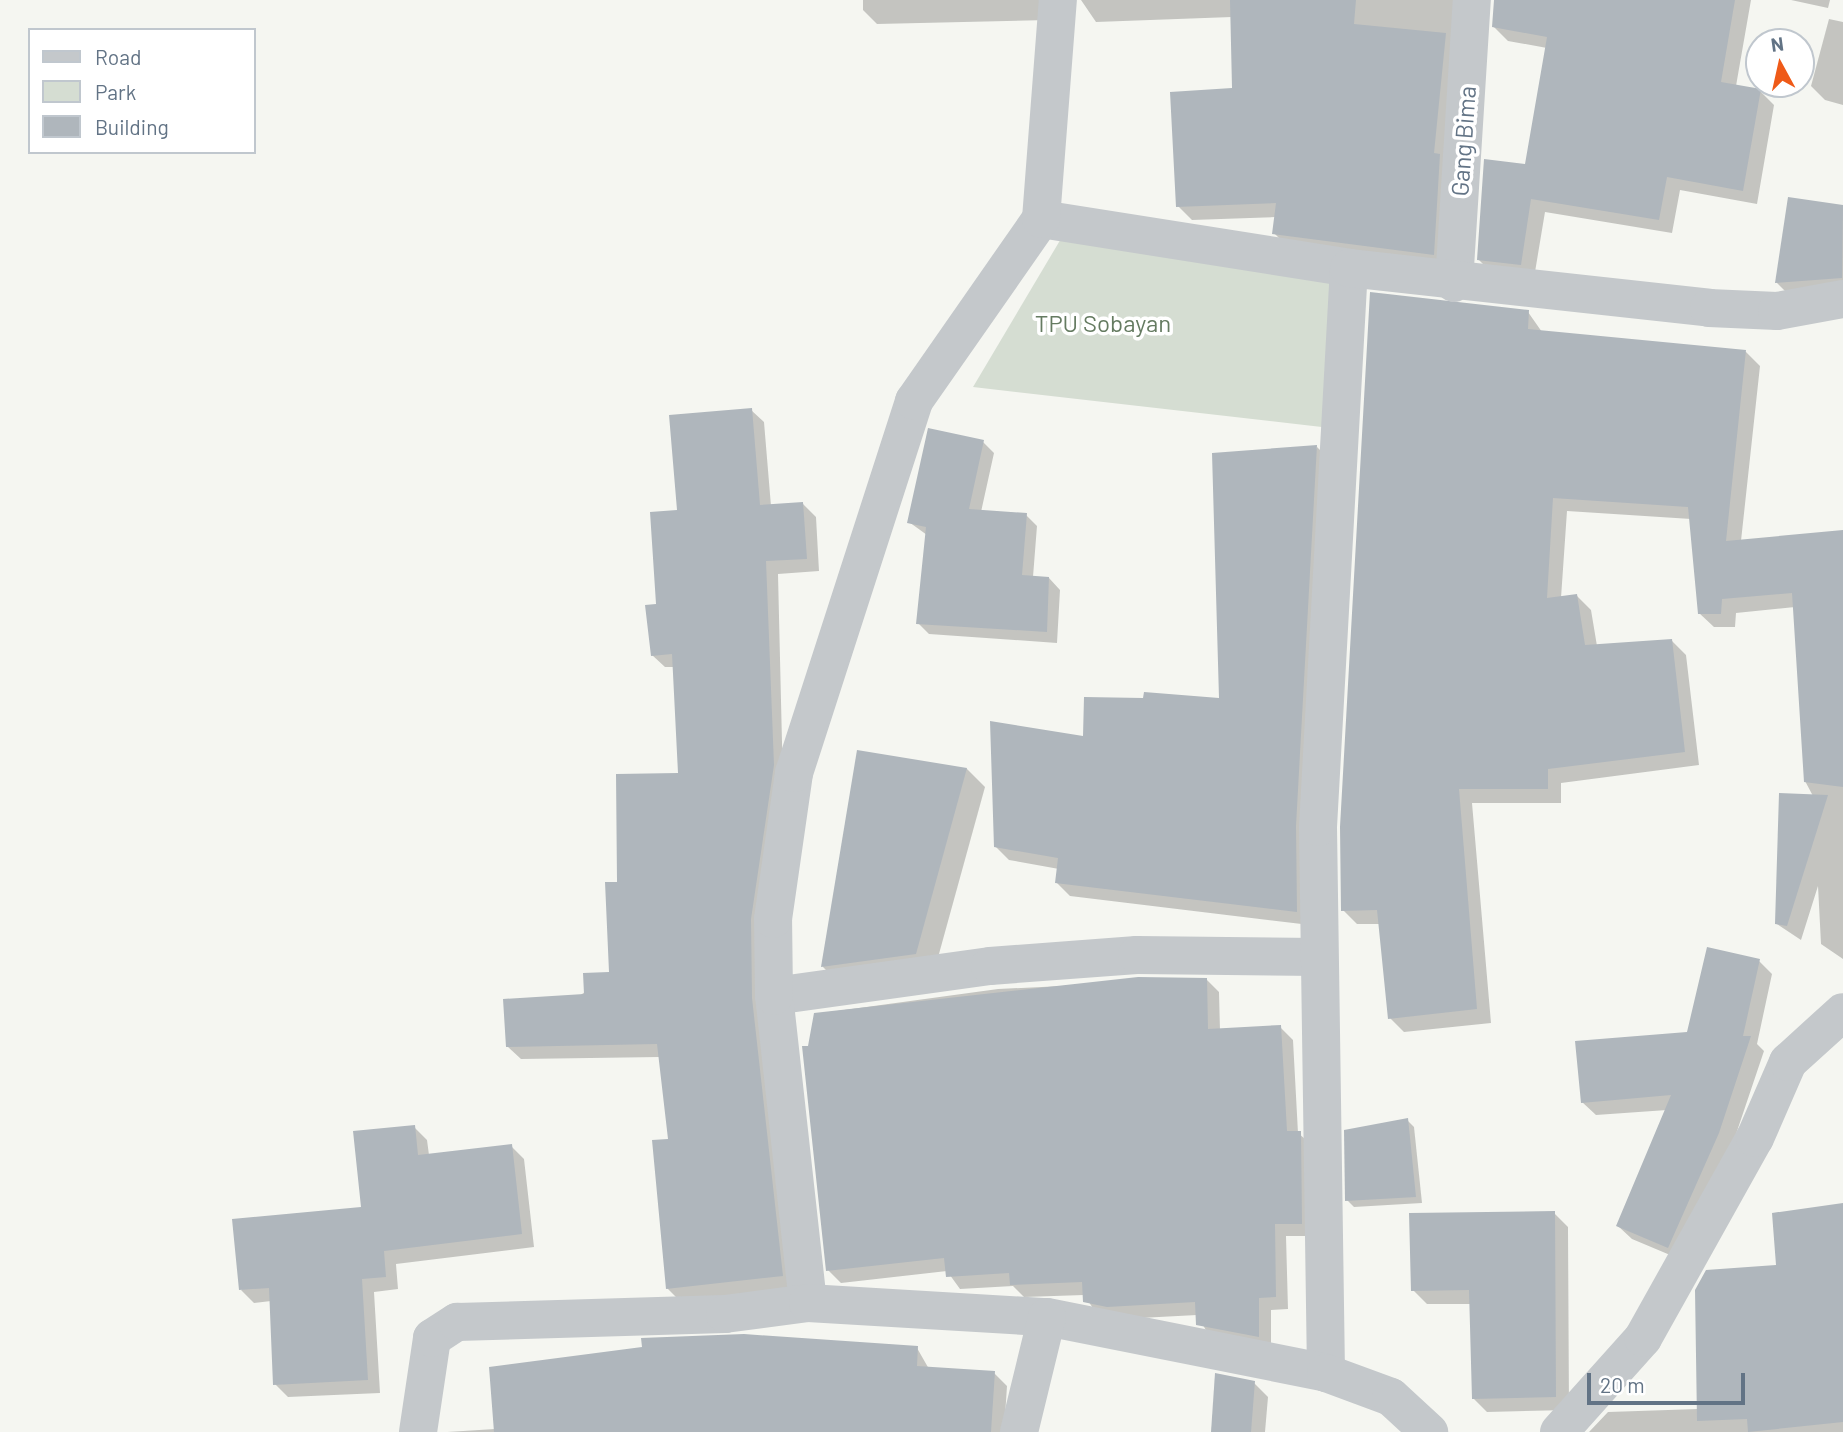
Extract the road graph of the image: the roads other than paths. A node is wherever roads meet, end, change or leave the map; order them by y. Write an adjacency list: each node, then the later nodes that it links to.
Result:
1 (1058, 0): 3 (street)
2 (1472, 0): 5 (street, Gang Bima)
3 (1041, 219): 4 (street); 8 (street)
4 (1349, 268): 5 (street); 7 (street)
5 (1454, 283): 6 (street)
6 (1843, 299)
7 (1318, 957): 8 (street); 12 (street)
8 (774, 996): 10 (street)
9 (1843, 1012): 16 (street)
10 (808, 1303): 11 (street); 13 (street)
11 (1047, 1317): 12 (street); 14 (street)
12 (1326, 1373): 15 (street)
13 (418, 1432)
14 (1019, 1432)
15 (1429, 1432)
16 (1559, 1432)

